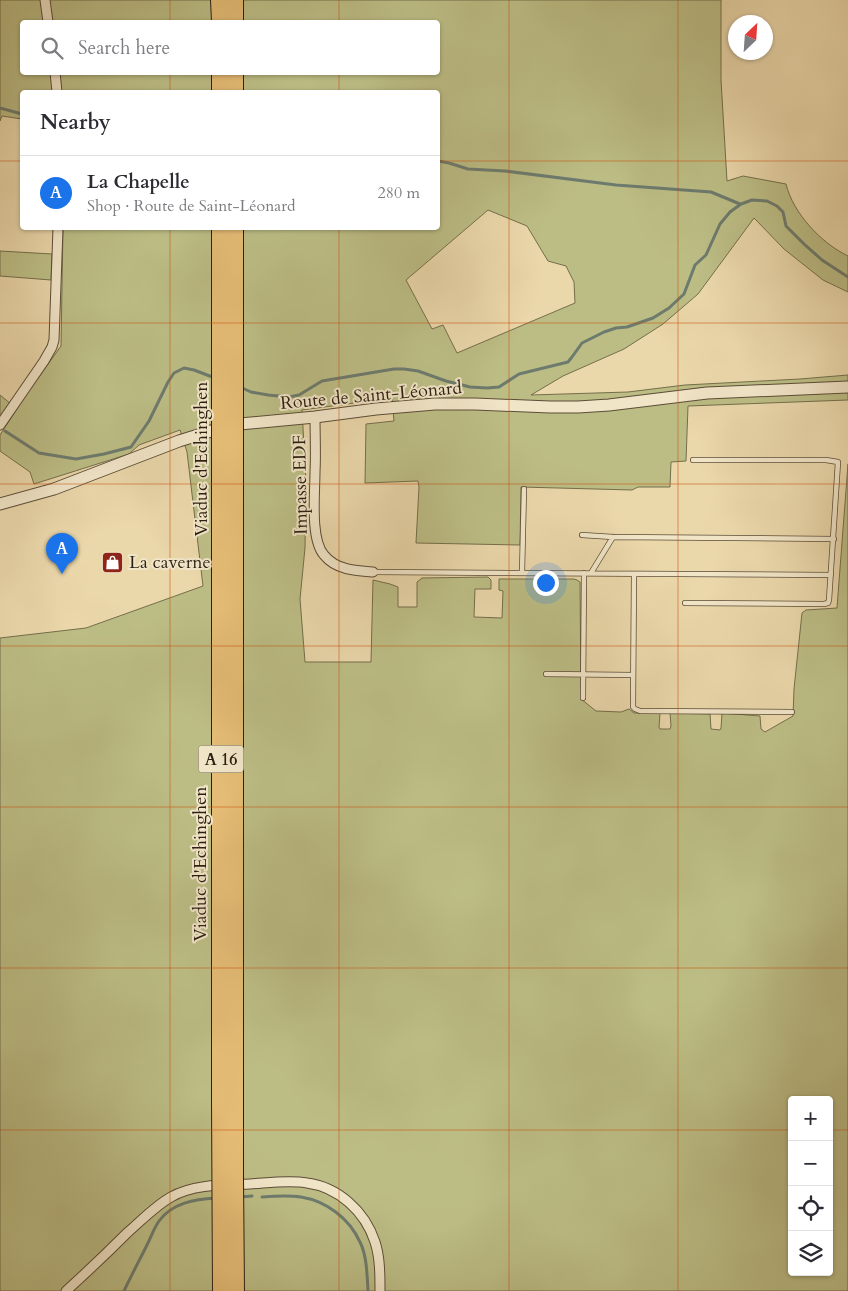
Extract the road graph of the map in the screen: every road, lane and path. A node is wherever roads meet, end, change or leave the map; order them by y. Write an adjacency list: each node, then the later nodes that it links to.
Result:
1 (45, 0): 4 (street)
2 (220, 0): 5 (highway)
3 (235, 0): 6 (highway)
4 (48, 20)
5 (220, 20)
6 (235, 20)
7 (55, 75): 10 (street)
8 (220, 75): 11 (highway)
9 (235, 75): 12 (highway)
10 (57, 90)
11 (220, 90)
12 (235, 90)
13 (58, 230): 18 (street)
14 (220, 230): 38 (highway, Viaduc d'Echinghen / A 16, bridge)
15 (235, 230): 39 (highway, Viaduc d'Echinghen / A 16, bridge)
16 (848, 386): 17 (street, Route de Saint-Léonard)
17 (315, 417): 21 (street, Route de Saint-Léonard); 25 (street, Impasse EDF)
18 (0, 425)
19 (693, 460): 24 (lane)
20 (524, 489): 26 (lane)
21 (0, 504)
22 (582, 535): 23 (lane)
23 (613, 537): 24 (lane); 27 (lane)
24 (834, 539): 30 (lane)
25 (374, 572): 26 (lane)
26 (522, 573): 28 (lane)
27 (591, 573): 28 (lane); 29 (lane)
28 (584, 574): 33 (lane)
29 (634, 574): 30 (lane); 34 (lane)
30 (831, 575): 31 (lane)
31 (685, 603)
32 (546, 674): 33 (lane)
33 (583, 674): 34 (lane); 35 (lane)
34 (632, 675): 36 (lane)
35 (583, 698)
36 (792, 712)
37 (66, 1291): 40 (street)
38 (221, 1291)
39 (236, 1291)
40 (380, 1291)

